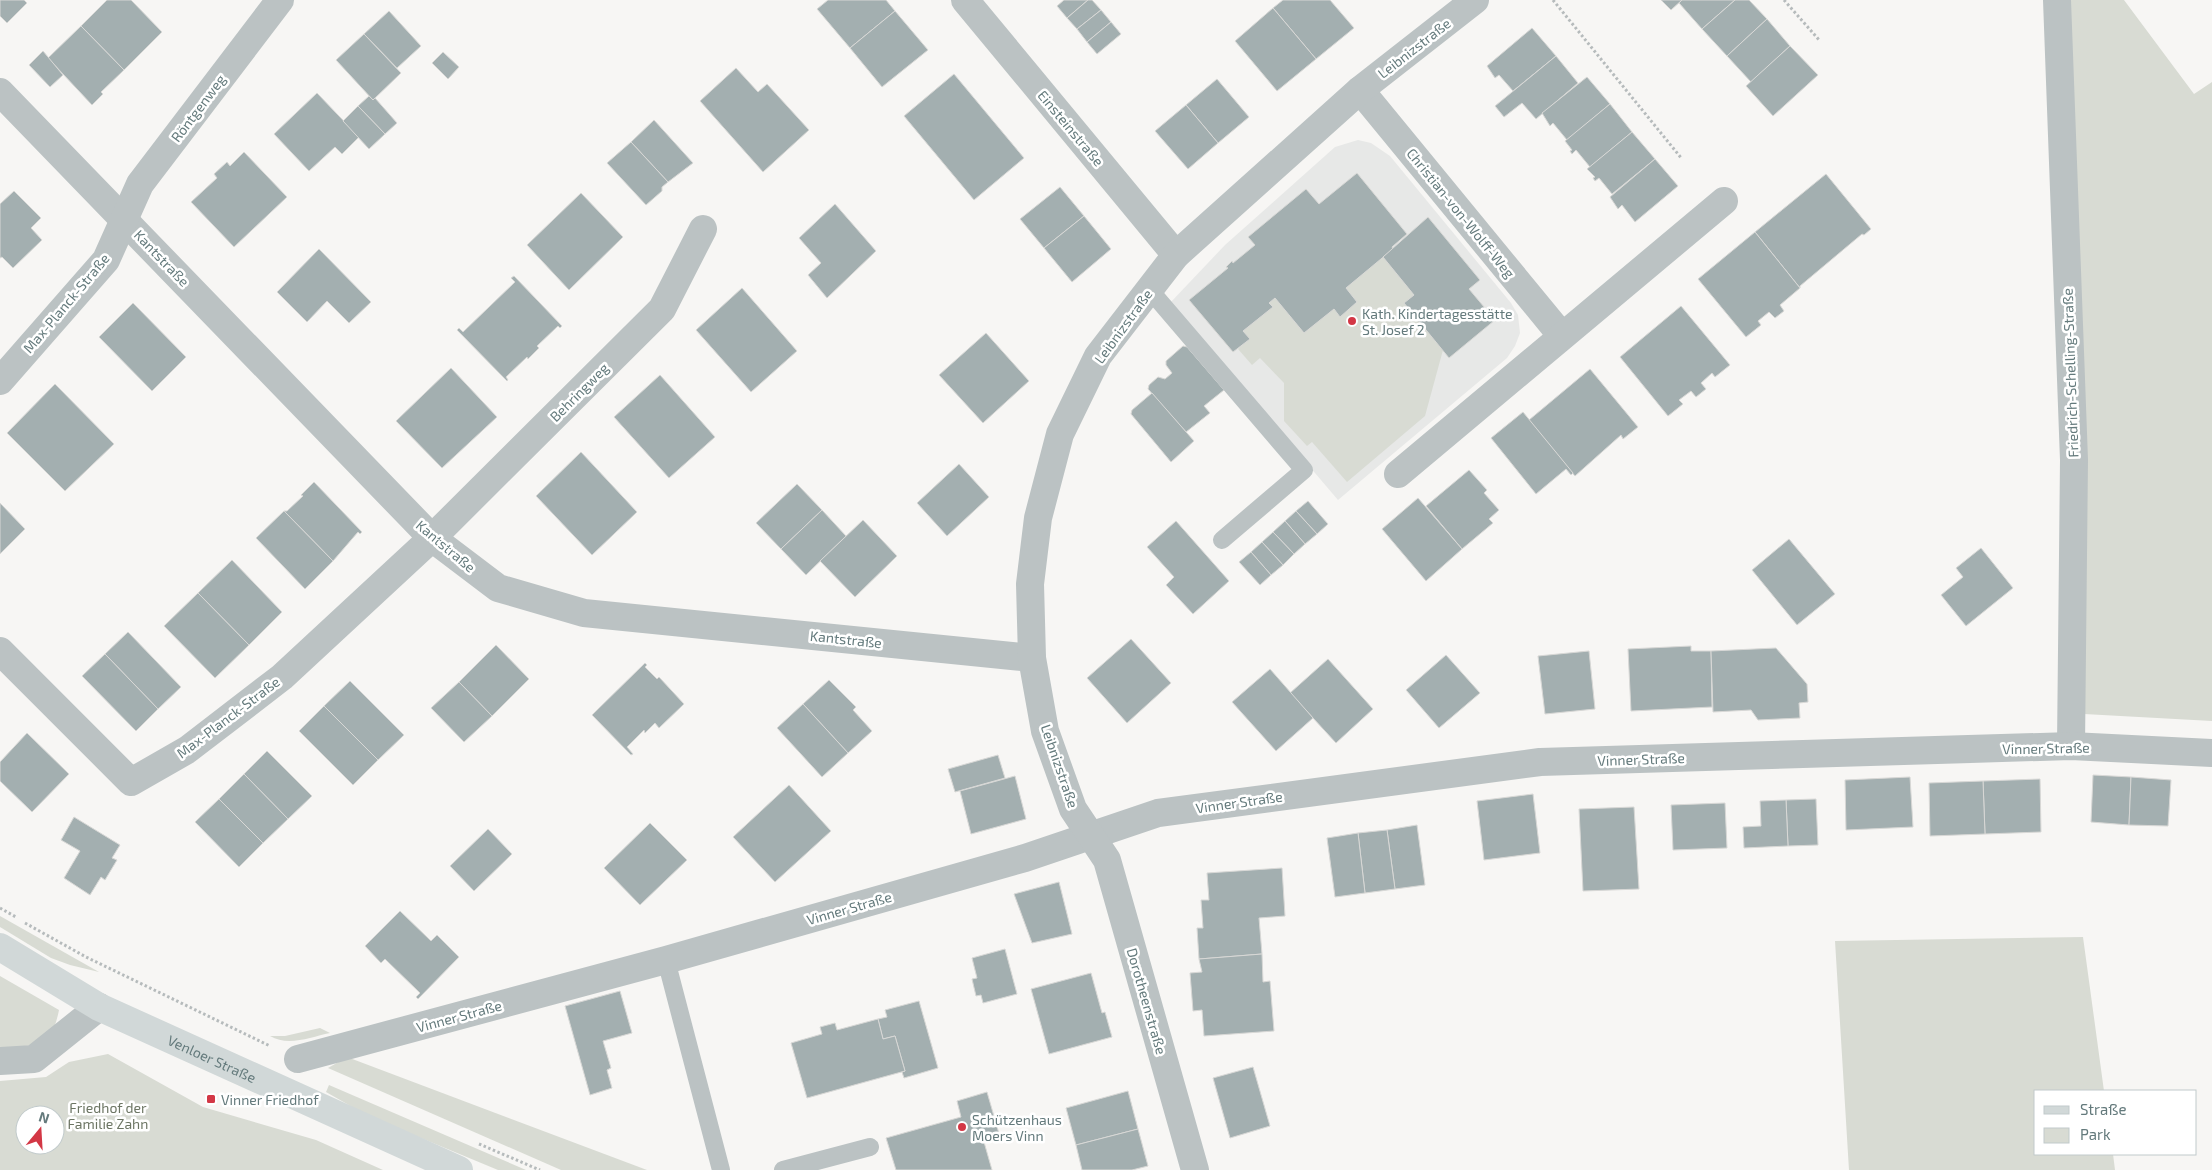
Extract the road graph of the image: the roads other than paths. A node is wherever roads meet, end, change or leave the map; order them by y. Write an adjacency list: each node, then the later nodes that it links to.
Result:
1 (280, 0): 8 (street, Röntgenweg)
2 (965, 0): 10 (street, Einsteinstraße)
3 (1475, 0): 5 (street, Leibnizstraße)
4 (2057, 0): 19 (street, Friedrich-Schelling-Straße)
5 (1360, 90): 10 (street, Leibnizstraße); 12 (street, Christian-von-Wolff-Weg)
6 (0, 92): 8 (street, Kantstraße)
7 (1724, 201): 12 (street)
8 (124, 220): 13 (street, Max-Planck-Straße); 15 (street, Kantstraße)
9 (703, 229): 15 (street, Behringweg)
10 (1176, 255): 11 (street, Leibnizstraße)
11 (1149, 290): 16 (lane); 18 (street, Leibnizstraße)
12 (1562, 336): 14 (street)
13 (0, 381)
14 (1398, 474)
15 (432, 538): 17 (street, Max-Planck-Straße); 18 (street, Kantstraße)
16 (1222, 540)
17 (0, 651)
18 (1032, 658): 21 (street, Leibnizstraße)
19 (2072, 746): 20 (street, Vinner Straße); 21 (street, Vinner Straße)
20 (2212, 753)
21 (1090, 836): 23 (street, Vinner Straße); 31 (street, Dorotheenstraße)
22 (0, 947): 24 (main road, Venloer Straße)
23 (666, 960): 25 (street, Vinner Straße); 29 (lane)
24 (99, 1007): 26 (street); 28 (main road, Venloer Straße)
25 (298, 1060)
26 (0, 1061)
27 (870, 1147): 30 (lane)
28 (459, 1170)
29 (721, 1170)
30 (783, 1170)
31 (1195, 1170)

